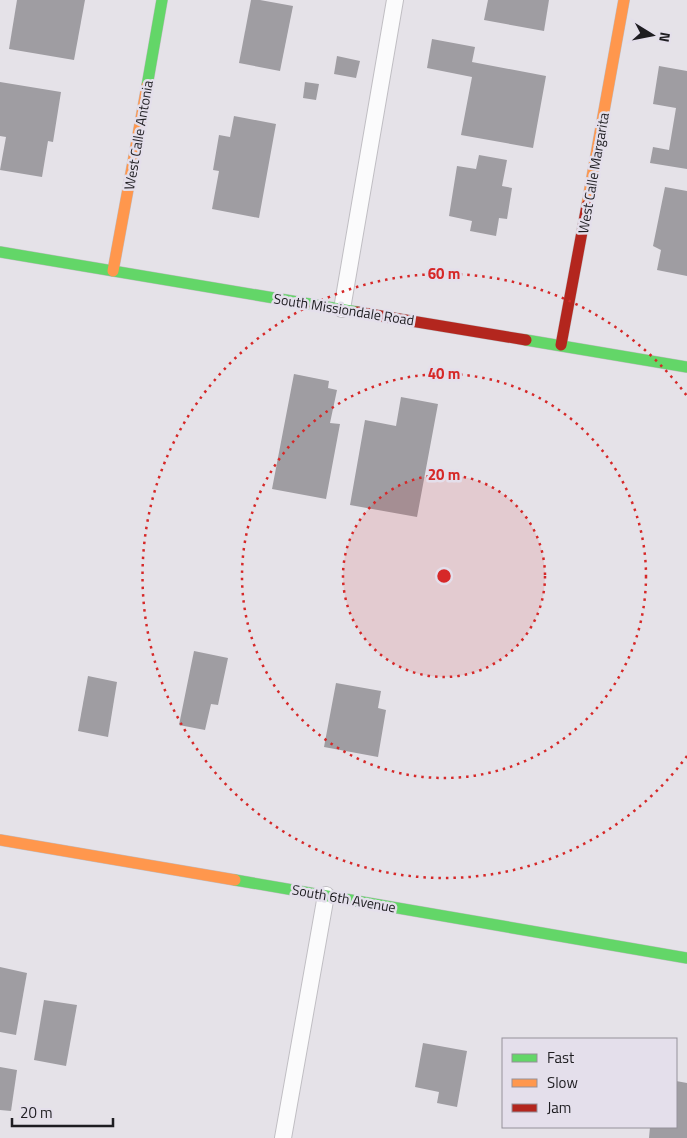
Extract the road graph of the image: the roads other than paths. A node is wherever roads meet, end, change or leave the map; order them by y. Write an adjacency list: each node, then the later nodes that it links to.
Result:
1 (162, 0): 5 (street, West Calle Antonia)
2 (395, 0): 6 (lane)
3 (624, 0): 7 (street, West Calle Margarita)
4 (0, 252): 5 (street, South Missiondale Road)
5 (113, 271): 6 (street, South Missiondale Road)
6 (342, 309): 7 (street, South Missiondale Road)
7 (561, 345): 8 (street, South Missiondale Road)
8 (687, 367)
9 (0, 840): 10 (street, South 6th Avenue)
10 (326, 895): 11 (street, South 6th Avenue); 12 (lane)
11 (687, 958)
12 (283, 1138)

